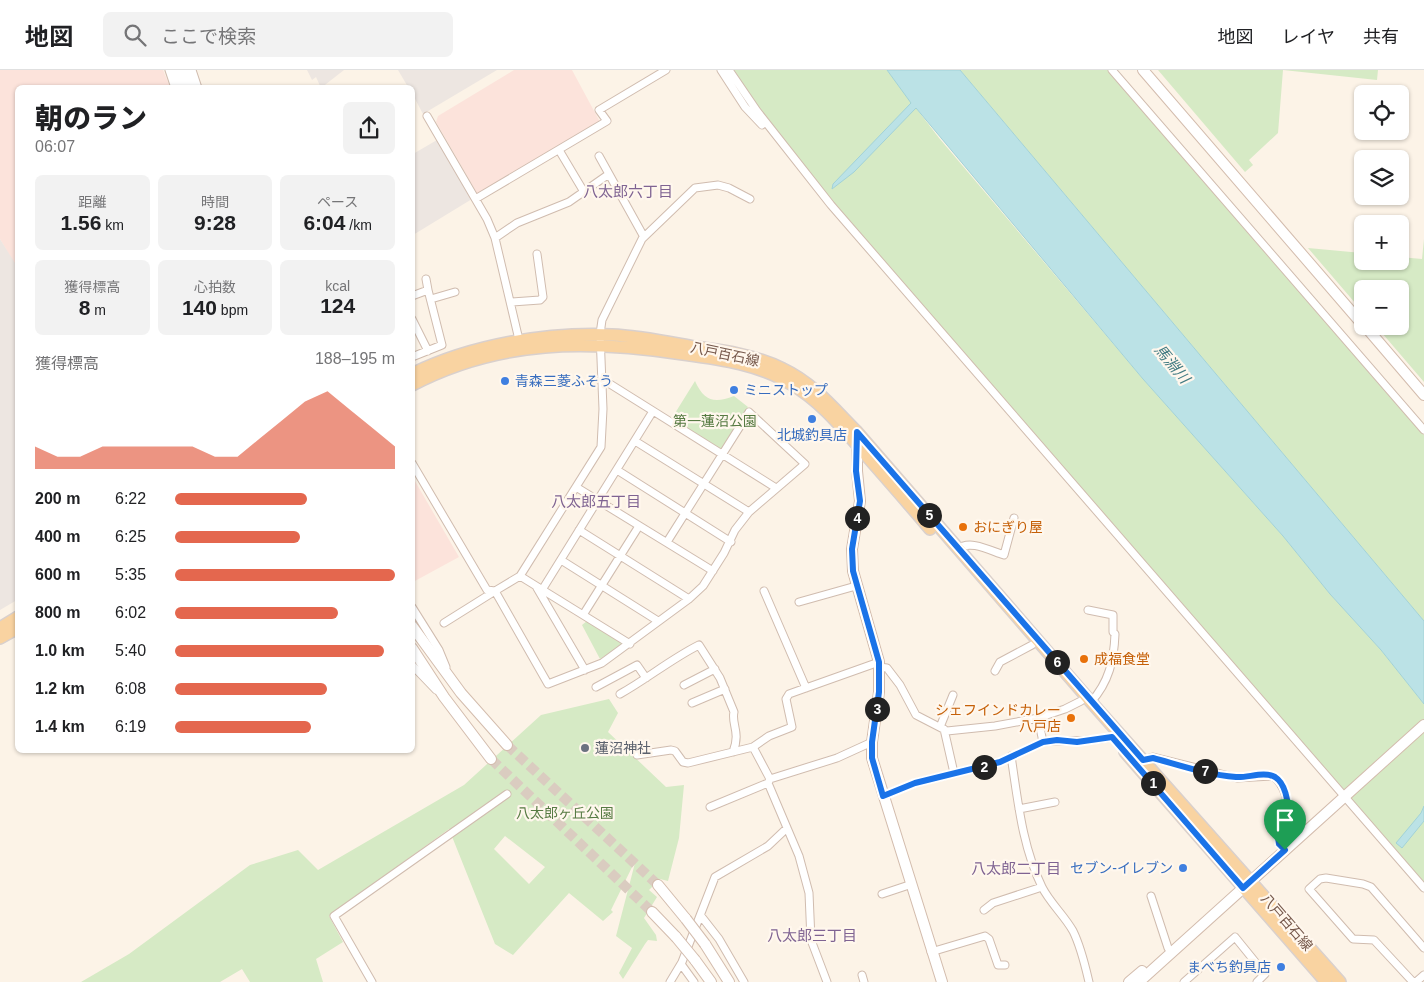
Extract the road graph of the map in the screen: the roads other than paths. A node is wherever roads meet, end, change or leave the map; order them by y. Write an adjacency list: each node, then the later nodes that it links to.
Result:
1 (169, 70): 10 (street)
2 (176, 70): 11 (street)
3 (186, 70): 12 (street)
4 (192, 70): 13 (street)
5 (666, 70): 16 (street)
6 (720, 70): 15 (street)
7 (729, 70): 15 (street)
8 (1112, 70): 43 (street)
9 (1142, 70): 31 (street)
10 (174, 85)
11 (181, 85)
12 (191, 85)
13 (197, 85)
14 (427, 116): 20 (street)
15 (778, 138): 117 (street)
16 (559, 150): 19 (street); 20 (street)
17 (599, 156): 18 (street)
18 (609, 174): 19 (street); 22 (street)
19 (584, 192): 23 (street)
20 (477, 198): 23 (street)
21 (750, 199): 22 (street)
22 (644, 237): 34 (street)
23 (495, 238): 30 (street)
24 (537, 254): 30 (street)
25 (426, 279): 26 (street)
26 (428, 290): 28 (street); 29 (street)
27 (455, 292): 29 (street)
28 (415, 295)
29 (431, 299): 36 (street)
30 (512, 302): 35 (street)
31 (1354, 314)
32 (415, 325): 36 (street)
33 (1373, 335): 41 (street)
34 (600, 340): 35 (main road, 八戸百石線); 39 (street); 44 (main road, 八戸百石線)
35 (520, 344): 38 (main road, 八戸百石線); 40 (main road, 八戸百石線)
36 (428, 350): 37 (street)
37 (415, 356)
38 (415, 373)
39 (602, 379): 42 (street); 50 (street)
40 (415, 384)
41 (1424, 395)
42 (653, 411): 45 (street); 46 (street)
43 (1424, 430)
44 (857, 438): 60 (main road, 八戸百石線); 66 (street); 83 (main road, 八戸百石線)
45 (635, 441): 48 (street); 49 (street)
46 (722, 453): 49 (street); 51 (street); 51 (street)
47 (415, 468): 68 (street)
48 (617, 470): 52 (street); 54 (street)
49 (703, 483): 53 (street); 54 (street)
50 (576, 487): 52 (street); 64 (street)
51 (776, 488): 53 (street)
52 (598, 500): 56 (street); 57 (street)
53 (750, 512): 59 (street)
54 (685, 513): 58 (street); 59 (street)
55 (1014, 518): 60 (street)
56 (639, 526): 58 (street); 61 (street)
57 (579, 530): 61 (street); 62 (street)
58 (667, 542): 63 (street)
59 (731, 542): 63 (street)
60 (958, 549): 99 (main road, 八戸百石線)
61 (620, 556): 65 (street); 70 (street)
62 (561, 560): 65 (street); 67 (street)
63 (713, 571): 70 (street)
64 (520, 576): 67 (street); 68 (street)
65 (602, 586): 74 (street); 76 (street)
66 (856, 586): 71 (street); 85 (street)
67 (539, 588): 74 (street); 87 (street)
68 (495, 591): 77 (street); 87 (street)
69 (764, 591): 94 (street)
70 (689, 598): 76 (street)
71 (799, 602)
72 (1088, 610): 99 (street)
73 (415, 612): 91 (street)
74 (583, 615): 82 (street)
75 (15, 619): 78 (main road)
76 (658, 622): 82 (street)
77 (444, 623)
78 (0, 628)
79 (15, 630): 81 (main road)
80 (415, 630): 91 (street)
81 (0, 638)
82 (630, 644): 87 (street)
83 (1032, 644): 89 (street); 99 (main road, 八戸百石線)
84 (415, 653): 98 (street)
85 (879, 664): 94 (street); 103 (street); 105 (street)
86 (415, 667): 98 (street)
87 (584, 670)
88 (715, 670): 90 (street); 92 (street); 95 (street)
89 (995, 671)
90 (646, 678): 93 (street); 96 (street)
91 (452, 681): 107 (street)
92 (684, 685)
93 (596, 687)
94 (806, 688): 108 (street)
95 (725, 689): 100 (street); 109 (street)
96 (620, 694)
97 (953, 695): 103 (street)
98 (444, 697): 112 (street)
99 (1086, 701): 101 (street); 104 (main road, 八戸百石線); 113 (main road, 八戸百石線)
100 (692, 703)
101 (1038, 718): 103 (street); 106 (street)
102 (1424, 725): 117 (street)
103 (942, 728): 114 (street)
104 (1112, 737): 106 (street); 125 (main road, 八戸百石線)
105 (872, 742): 115 (street); 118 (street)
106 (1043, 742): 111 (street)
107 (507, 745)
108 (753, 747): 109 (street); 115 (street)
109 (733, 752): 110 (street)
110 (637, 755)
111 (1011, 756): 114 (street); 121 (street)
112 (490, 759)
113 (1143, 760): 123 (street); 125 (main road, 八戸百石線)
114 (954, 773): 118 (street)
115 (769, 781): 120 (street); 122 (street)
116 (507, 794): 141 (street)
117 (1345, 794): 123 (street); 128 (street)
118 (883, 796): 124 (street)
119 (1054, 802): 121 (street)
120 (710, 807)
121 (1019, 810): 127 (street)
122 (787, 828): 134 (street); 147 (street)
123 (1285, 850): 125 (street)
124 (912, 884): 129 (street); 137 (street)
125 (1247, 884): 131 (street); 154 (main road, 八戸百石線); 155 (main road, 八戸百石線)
126 (658, 885): 145 (street, bridge)
127 (1042, 888): 132 (street); 149 (street)
128 (1424, 888)
129 (882, 894)
130 (1151, 896): 135 (street)
131 (1232, 898): 135 (street); 151 (street)
132 (984, 910)
133 (652, 912): 144 (street, bridge)
134 (701, 916): 138 (street); 146 (street)
135 (1168, 948): 150 (street)
136 (1424, 948): 156 (street)
137 (931, 952): 139 (street); 148 (street)
138 (681, 964): 142 (street); 143 (street)
139 (1005, 965)
140 (1424, 975): 156 (street)
141 (372, 982)
142 (670, 982)
143 (694, 982)
144 (712, 982)
145 (730, 982)
146 (744, 982)
147 (827, 982)
148 (942, 982)
149 (1089, 982)
150 (1129, 982)
151 (1139, 982)
152 (1184, 982): 153 (street)
153 (1257, 982)
154 (1326, 982)
155 (1340, 982)
156 (1415, 982)

